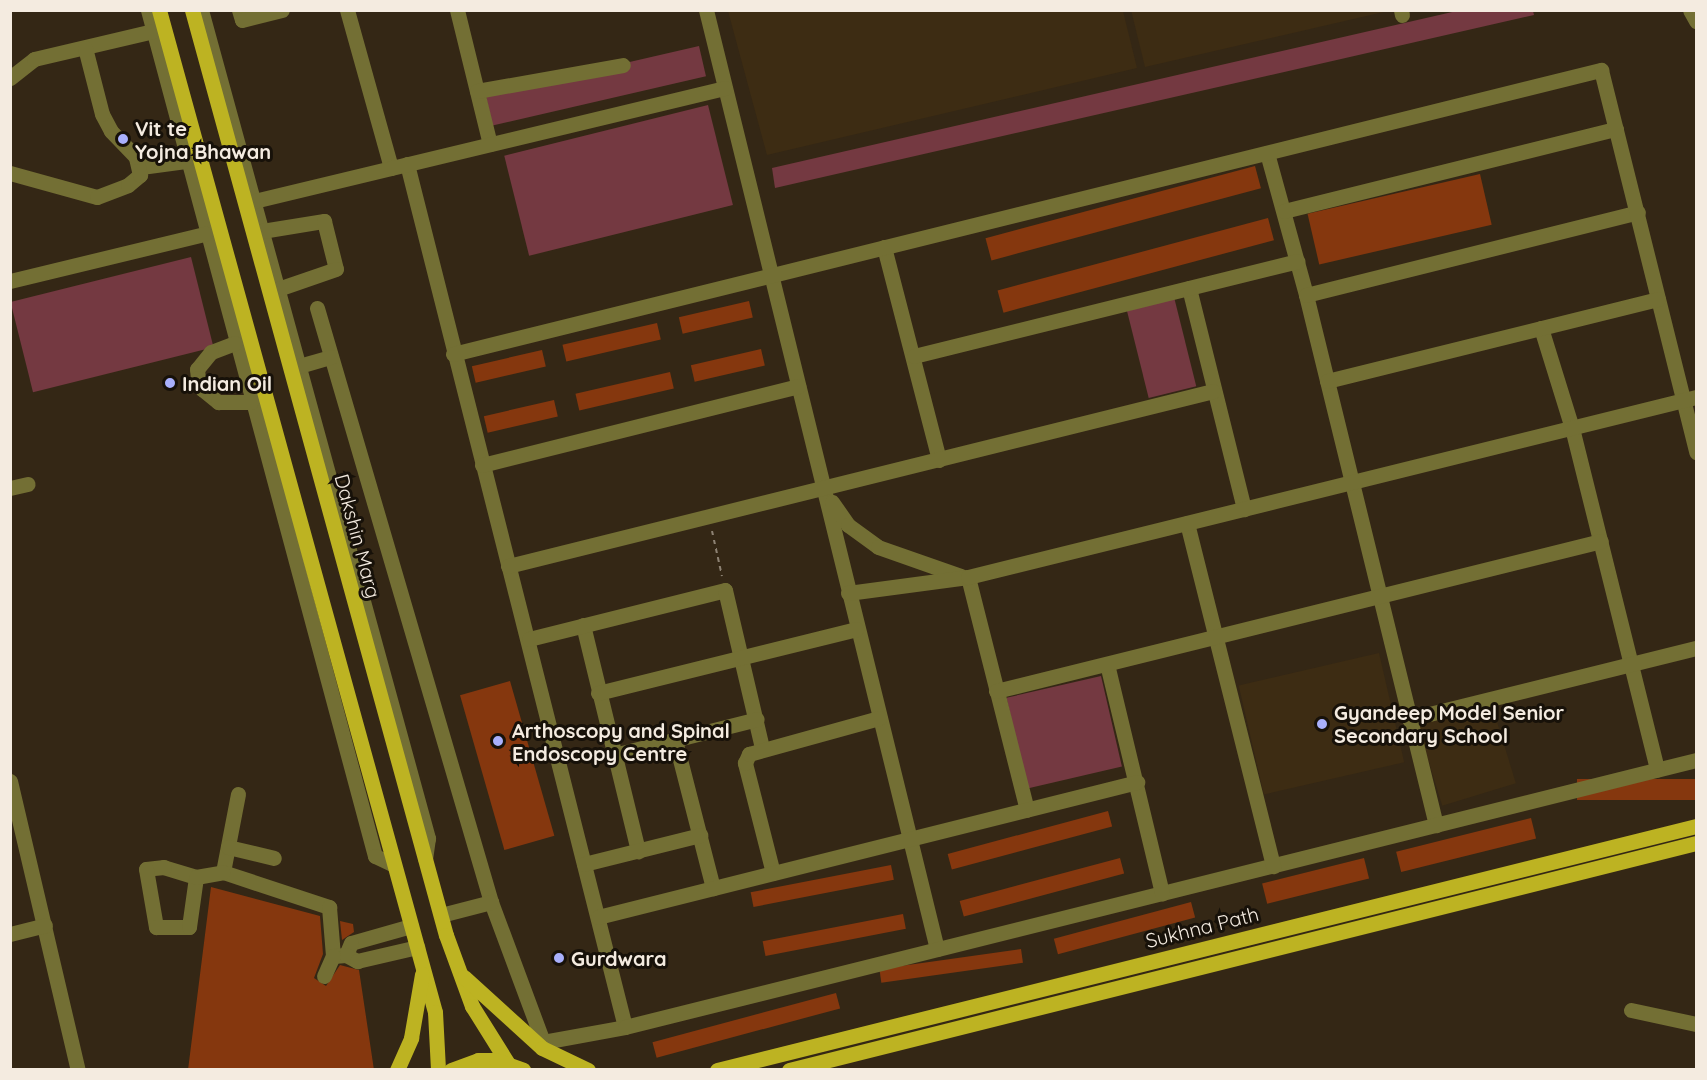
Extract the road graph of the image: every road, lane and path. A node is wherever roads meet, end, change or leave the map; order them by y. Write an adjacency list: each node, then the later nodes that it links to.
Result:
1 (148, 10): 12 (street)
2 (159, 10): 100 (main road)
3 (192, 10): 98 (main road, Dakshin Marg)
4 (201, 10): 26 (street)
5 (239, 10): 6 (street)
6 (282, 10)
7 (347, 10): 24 (street)
8 (458, 10): 17 (street)
9 (706, 10): 16 (street)
10 (1690, 10): 11 (street)
11 (1696, 21)
12 (153, 31): 13 (street); 21 (street)
13 (85, 48): 15 (street); 23 (street)
14 (623, 64): 17 (street)
15 (10, 78)
16 (725, 88): 19 (street); 33 (street)
17 (477, 91): 19 (street)
18 (1616, 129): 20 (street); 27 (street); 28 (street)
19 (490, 144): 22 (street)
20 (1267, 153): 27 (street); 31 (street)
21 (186, 162): 23 (street); 30 (street)
22 (407, 164): 24 (street); 42 (street)
23 (141, 167): 25 (street)
24 (391, 168): 26 (street)
25 (10, 173)
26 (254, 201): 29 (street)
27 (1284, 211): 32 (street)
28 (1638, 212): 37 (street); 38 (street)
29 (262, 231): 36 (street); 36 (street)
30 (205, 234): 34 (street); 41 (street)
31 (884, 247): 33 (street); 43 (street)
32 (1297, 261): 35 (street); 37 (street)
33 (770, 276): 42 (street); 47 (street)
34 (10, 281)
35 (1189, 288): 43 (street); 48 (street)
36 (278, 289): 45 (street)
37 (1306, 295): 46 (street)
38 (1658, 299): 40 (street); 49 (street)
39 (316, 308): 44 (street)
40 (1541, 328): 46 (street); 51 (street)
41 (235, 343): 50 (street); 50 (street)
42 (453, 354): 54 (street)
43 (914, 356): 53 (street)
44 (331, 357): 45 (street); 107 (street)
45 (299, 366): 98 (street)
46 (1327, 381): 55 (street)
47 (798, 386): 54 (street); 58 (street)
48 (1213, 391): 53 (street); 59 (street)
49 (1690, 399): 51 (street); 52 (street)
50 (251, 402): 100 (street)
51 (1572, 428): 55 (street); 62 (street)
52 (1696, 452)
53 (939, 460): 58 (street)
54 (482, 465): 63 (street)
55 (1353, 482): 59 (street); 67 (street)
56 (28, 484): 57 (street)
57 (10, 488)
58 (826, 491): 60 (street); 64 (street); 66 (street)
59 (1244, 509): 61 (street)
60 (708, 517): 63 (street); 65 (path)
61 (1187, 523): 64 (street); 70 (street)
62 (1601, 541): 67 (street); 75 (street)
63 (508, 566): 71 (street)
64 (968, 577): 66 (street); 76 (street)
65 (725, 590): 68 (street); 73 (street)
66 (848, 593): 69 (street)
67 (1380, 596): 70 (street); 80 (street)
68 (583, 625): 71 (street); 77 (street)
69 (856, 629): 73 (street); 78 (street)
70 (1216, 637): 74 (street); 101 (street)
71 (529, 639): 99 (street)
72 (1696, 648): 75 (street)
73 (741, 657): 77 (street); 79 (street)
74 (1107, 664): 76 (street); 87 (street)
75 (1630, 664): 80 (street); 85 (street)
76 (996, 691): 89 (street)
77 (598, 693): 83 (street)
78 (879, 718): 82 (street); 93 (street)
79 (757, 719): 81 (street); 82 (street)
80 (1409, 719): 90 (street)
81 (675, 740): 83 (street); 92 (street)
82 (762, 748): 103 (street)
83 (614, 755): 96 (street)
84 (1696, 760): 85 (street)
85 (1657, 770): 90 (street)
86 (10, 781): 110 (street)
87 (1137, 782): 89 (street); 106 (street)
88 (238, 794): 95 (street)
89 (1027, 810): 93 (street)
90 (1437, 825): 101 (street)
91 (1696, 826): 129 (main road, Sukhna Path)
92 (700, 835): 96 (street); 105 (street)
93 (910, 839): 103 (street); 114 (street)
94 (1696, 843): 130 (main road, Sukhna Path)
95 (228, 847): 97 (street); 102 (street)
96 (638, 851): 99 (street)
97 (274, 858)
98 (425, 859): 108 (main road, Dakshin Marg)
99 (584, 864): 109 (street)
100 (394, 865): 111 (main road)
101 (1274, 866): 106 (street)
102 (222, 872): 104 (street); 115 (street)
103 (773, 873): 105 (street)
104 (196, 877): 104 (street)
105 (713, 888): 109 (street)
106 (1162, 893): 114 (street)
107 (491, 902): 108 (street); 121 (street)
108 (441, 915): 117 (main road, Dakshin Marg)
109 (598, 917): 121 (street)
110 (45, 925): 112 (street); 123 (street)
111 (411, 926): 113 (main road); 115 (street)
112 (10, 934)
113 (417, 947): 115 (street); 116 (main road)
114 (937, 949): 121 (street)
115 (339, 955): 118 (street)
116 (423, 969): 124 (main road); 125 (main road)
117 (460, 973): 122 (main road, Dakshin Marg); 128 (main road)
118 (324, 976)
119 (1631, 1010): 120 (street)
120 (1696, 1024)
121 (625, 1027)
122 (507, 1062): 126 (main road); 127 (main road)
123 (78, 1070)
124 (397, 1070)
125 (438, 1070)
126 (451, 1070)
127 (523, 1070)
128 (588, 1070)
129 (717, 1070)
130 (789, 1070)

